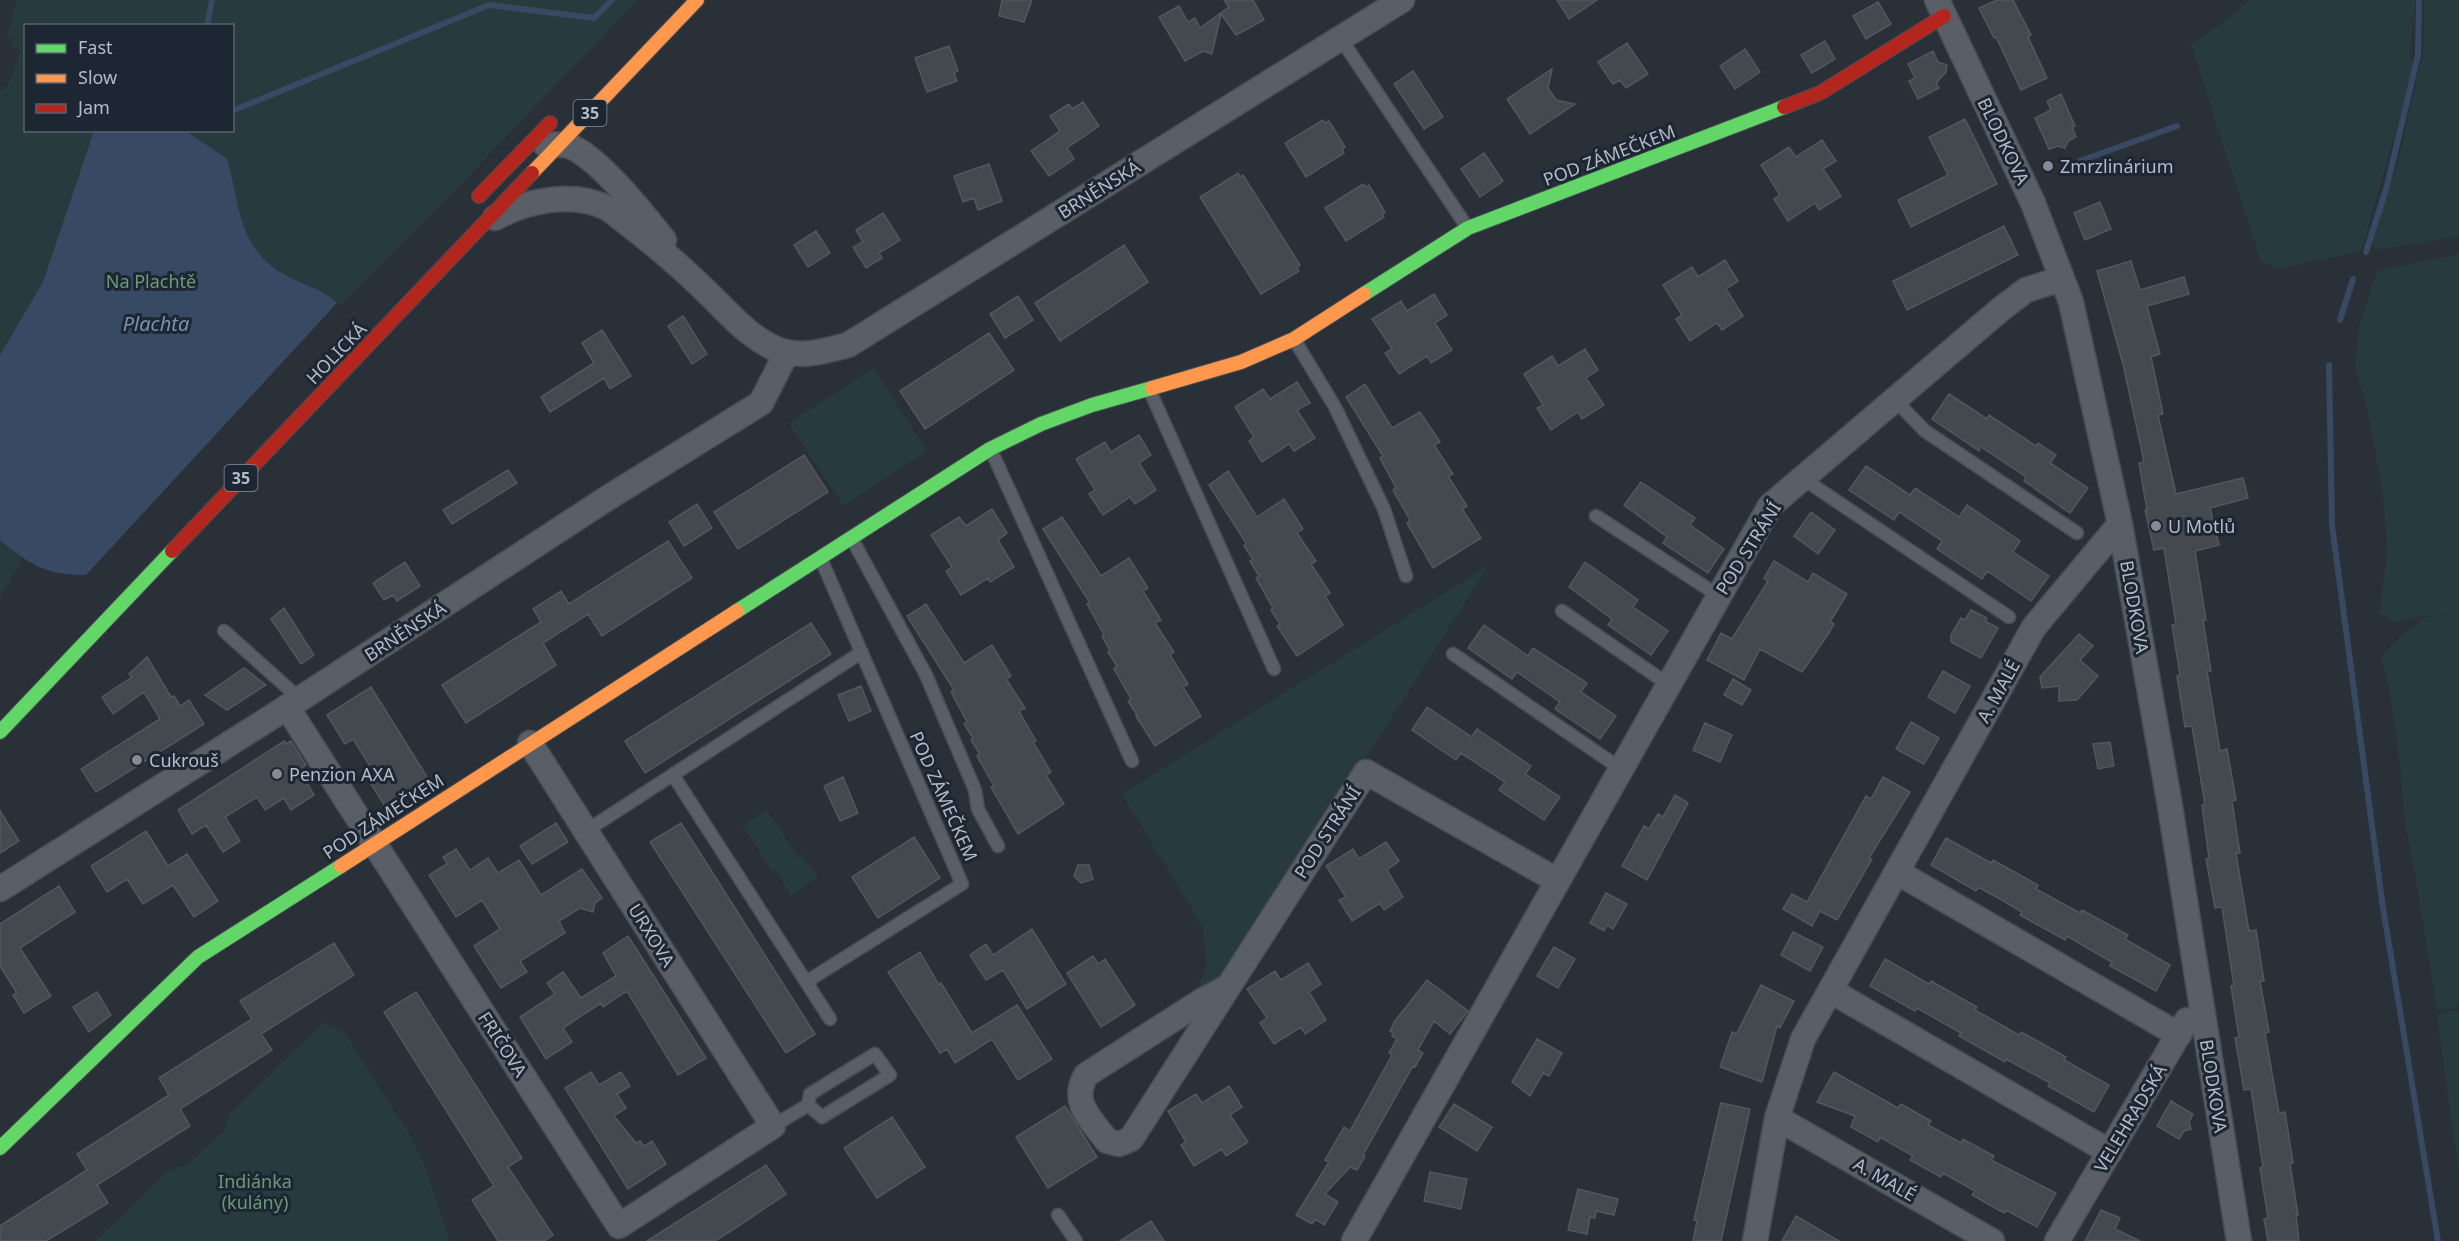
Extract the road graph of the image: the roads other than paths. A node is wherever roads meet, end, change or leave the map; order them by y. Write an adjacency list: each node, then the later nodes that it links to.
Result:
1 (697, 0): 6 (street, HOLICKÁ / 35)
2 (1402, 0): 4 (street, BRNĚNSKÁ)
3 (1940, 8): 11 (street, POD ZÁMEČKEM); 12 (street, BLODKOVA)
4 (1341, 39): 11 (lane); 15 (street, BRNĚNSKÁ)
5 (561, 112): 8 (street, HOLICKÁ / 35)
6 (590, 112): 7 (street, HOLICKÁ / 35); 9 (street, BRNĚNSKÁ)
7 (560, 145): 8 (street); 9 (street, BRNĚNSKÁ); 10 (street, HOLICKÁ / 35)
8 (518, 155): 10 (street, HOLICKÁ / 35)
9 (591, 160): 13 (street, BRNĚNSKÁ)
10 (476, 216): 13 (street, BRNĚNSKÁ); 35 (street, HOLICKÁ / 35)
11 (1468, 228): 14 (street, POD ZÁMEČKEM)
12 (2061, 279): 17 (street, POD STRÁNÍ); 21 (street, BLODKOVA)
13 (701, 286): 15 (street, BRNĚNSKÁ)
14 (1294, 339): 16 (street, POD ZÁMEČKEM); 25 (lane)
15 (787, 352): 34 (street, BRNĚNSKÁ)
16 (1149, 389): 18 (street, POD ZÁMEČKEM); 32 (lane)
17 (1895, 399): 19 (street, POD STRÁNÍ); 22 (lane)
18 (990, 449): 23 (street, POD ZÁMEČKEM); 37 (lane)
19 (1802, 478): 26 (street, POD STRÁNÍ); 28 (lane)
20 (1596, 516): 26 (lane)
21 (2120, 524): 43 (street, A. MALÉ); 49 (street, BLODKOVA)
22 (2077, 533)
23 (852, 538): 24 (street, POD ZÁMEČKEM); 42 (lane, POD ZÁMEČKEM)
24 (821, 558): 30 (lane, POD ZÁMEČKEM); 36 (street, POD ZÁMEČKEM)
25 (1406, 576)
26 (1719, 596): 33 (street, POD STRÁNÍ)
27 (1562, 611): 33 (lane)
28 (2009, 617)
29 (224, 631): 34 (lane)
30 (862, 652): 39 (lane); 46 (lane, POD ZÁMEČKEM)
31 (1453, 654): 38 (lane)
32 (1274, 669)
33 (1669, 685): 38 (street, POD STRÁNÍ)
34 (294, 703): 41 (street, FRIČOVA); 45 (street, BRNĚNSKÁ)
35 (0, 732)
36 (530, 743): 40 (street, URXOVA); 41 (street, POD ZÁMEČKEM)
37 (1132, 761)
38 (1621, 769): 44 (street, POD STRÁNÍ)
39 (673, 775): 40 (lane); 46 (lane)
40 (586, 831): 54 (street, URXOVA)
41 (374, 843): 54 (street, FRIČOVA); 55 (street, POD ZÁMEČKEM)
42 (998, 846)
43 (1897, 872): 48 (street, A. MALÉ); 51 (street)
44 (1558, 881): 47 (street, POD STRÁNÍ); 59 (street, POD STRÁNÍ)
45 (0, 889)
46 (806, 982): 50 (lane)
47 (1228, 987): 47 (street, POD STRÁNÍ)
48 (1831, 991): 53 (street, A. MALÉ); 56 (street)
49 (2200, 994): 51 (street, VELEHRADSKÁ); 63 (street, BLODKOVA)
50 (830, 1019)
51 (2179, 1035): 56 (street, VELEHRADSKÁ)
52 (808, 1105): 52 (lane); 54 (lane)
53 (1777, 1118): 60 (street, A. MALÉ); 61 (street, A. MALÉ)
54 (773, 1126)
55 (0, 1148)
56 (2110, 1152): 62 (street, VELEHRADSKÁ)
57 (1058, 1215): 58 (lane)
58 (1076, 1241)
59 (1354, 1241)
60 (1755, 1241)
61 (1992, 1241)
62 (2058, 1241)
63 (2239, 1241)

